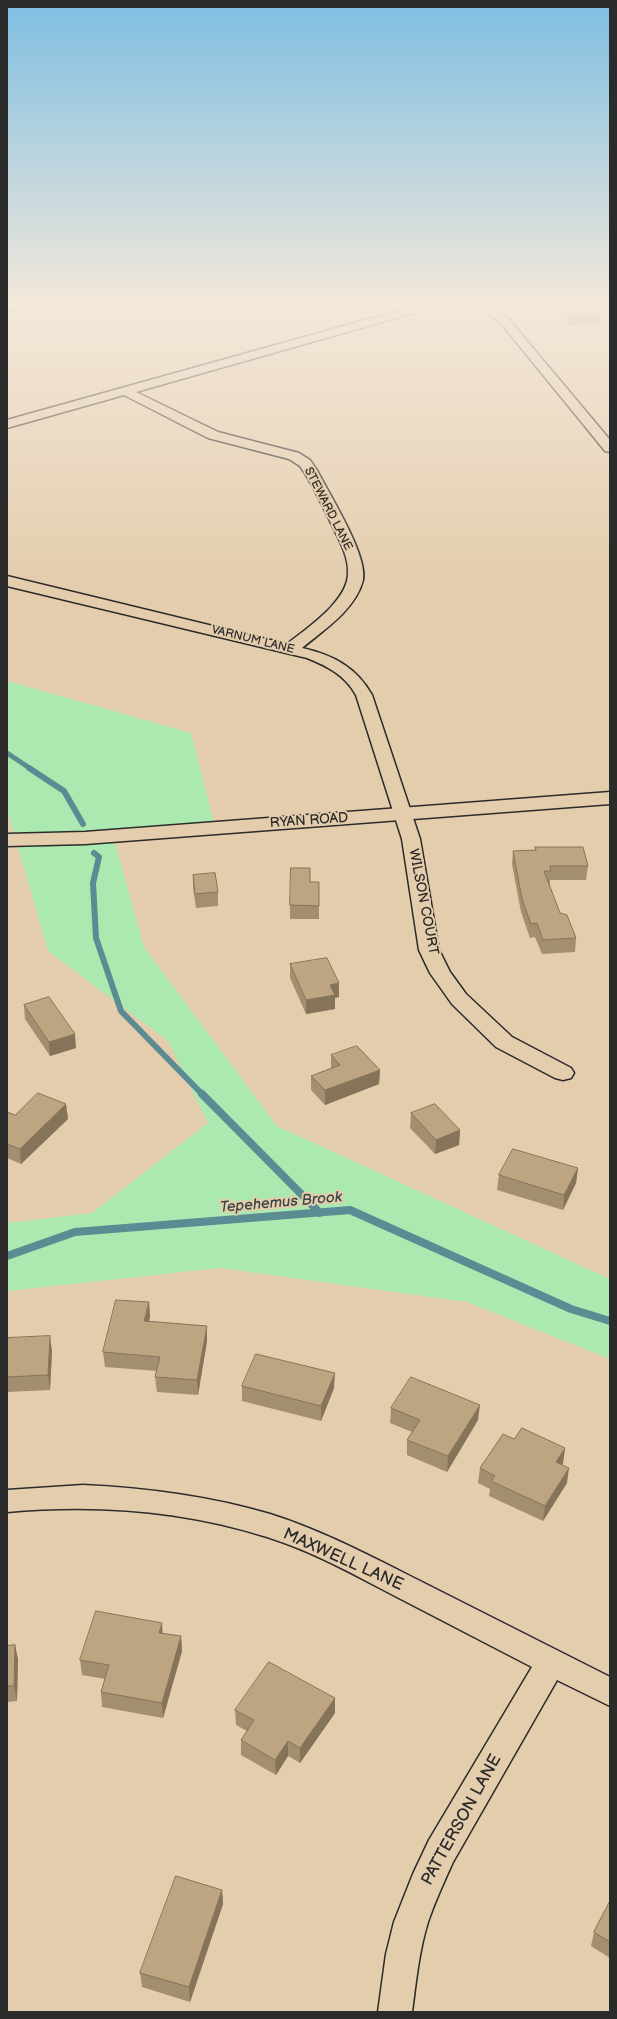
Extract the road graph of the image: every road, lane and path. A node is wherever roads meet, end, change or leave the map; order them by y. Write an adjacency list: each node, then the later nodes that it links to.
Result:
1 (103, 397): 4 (street)
2 (137, 397): 7 (street, STEWARD LANE)
3 (568, 397): 5 (street)
4 (7, 424)
5 (610, 448)
6 (7, 580): 7 (street, VARNUM LANE)
7 (291, 650): 9 (street, VARNUM LANE)
8 (610, 798): 9 (street, RYAN ROAD)
9 (403, 813): 10 (street, RYAN ROAD); 11 (street, WILSON COURT)
10 (7, 840)
11 (563, 1072)
12 (7, 1501): 13 (street, MAXWELL LANE)
13 (551, 1662): 14 (street, MAXWELL LANE); 15 (street, PATTERSON LANE)
14 (610, 1692)
15 (395, 2012)

